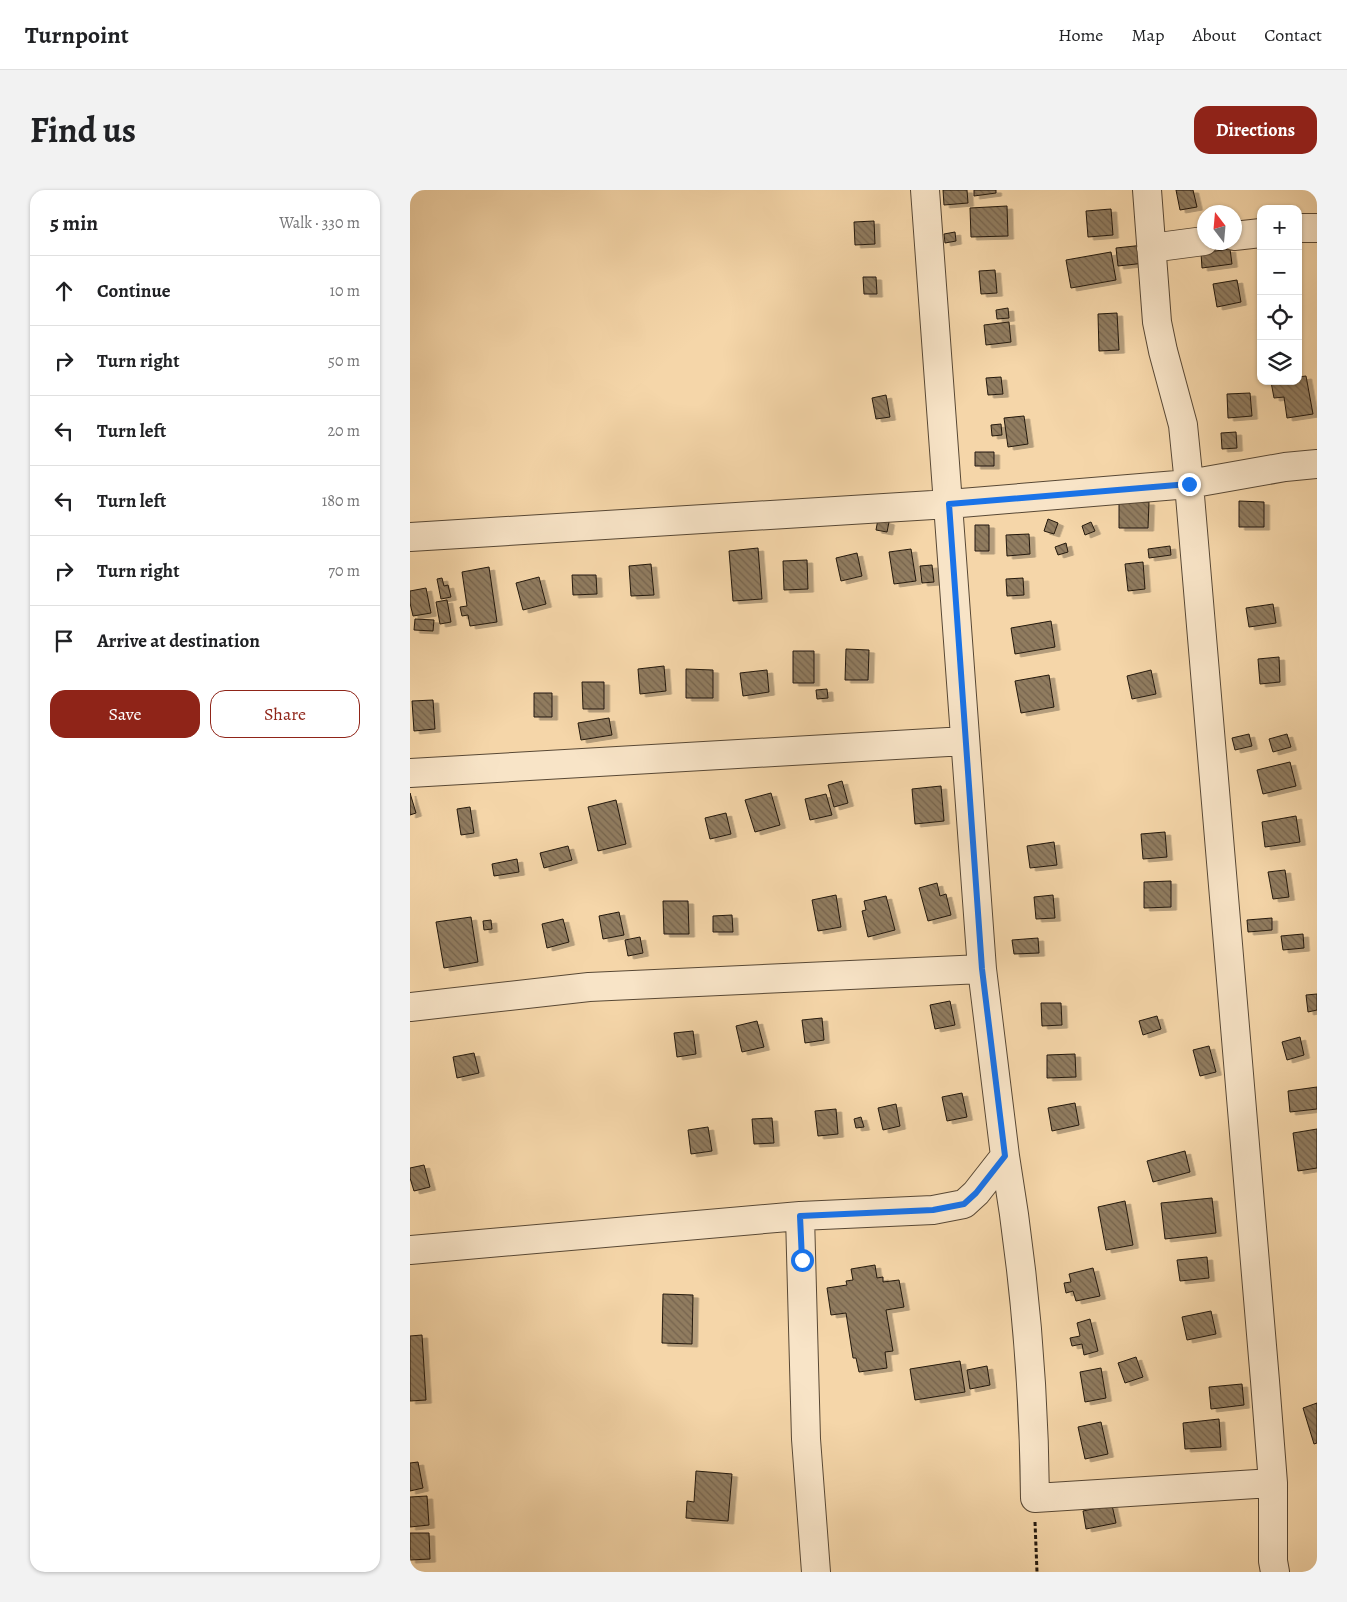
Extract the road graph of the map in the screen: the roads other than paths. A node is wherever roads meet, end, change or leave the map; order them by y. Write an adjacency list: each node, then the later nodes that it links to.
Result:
1 (924, 190): 11 (street)
2 (1148, 190): 8 (street)
3 (1302, 228): 4 (street)
4 (1317, 228)
5 (1257, 233): 6 (street)
6 (1242, 235)
7 (1197, 242): 8 (street)
8 (1151, 248): 10 (street)
9 (1317, 464): 10 (street)
10 (1189, 484): 11 (street); 20 (street)
11 (949, 504): 12 (street); 13 (street)
12 (410, 537)
13 (965, 741): 14 (street); 15 (street)
14 (410, 773)
15 (982, 969): 16 (street); 17 (street)
16 (410, 1007)
17 (1005, 1156): 18 (street); 20 (street)
18 (800, 1216): 19 (street); 21 (street)
19 (410, 1250)
20 (1273, 1483): 22 (street)
21 (816, 1572)
22 (1275, 1572)

